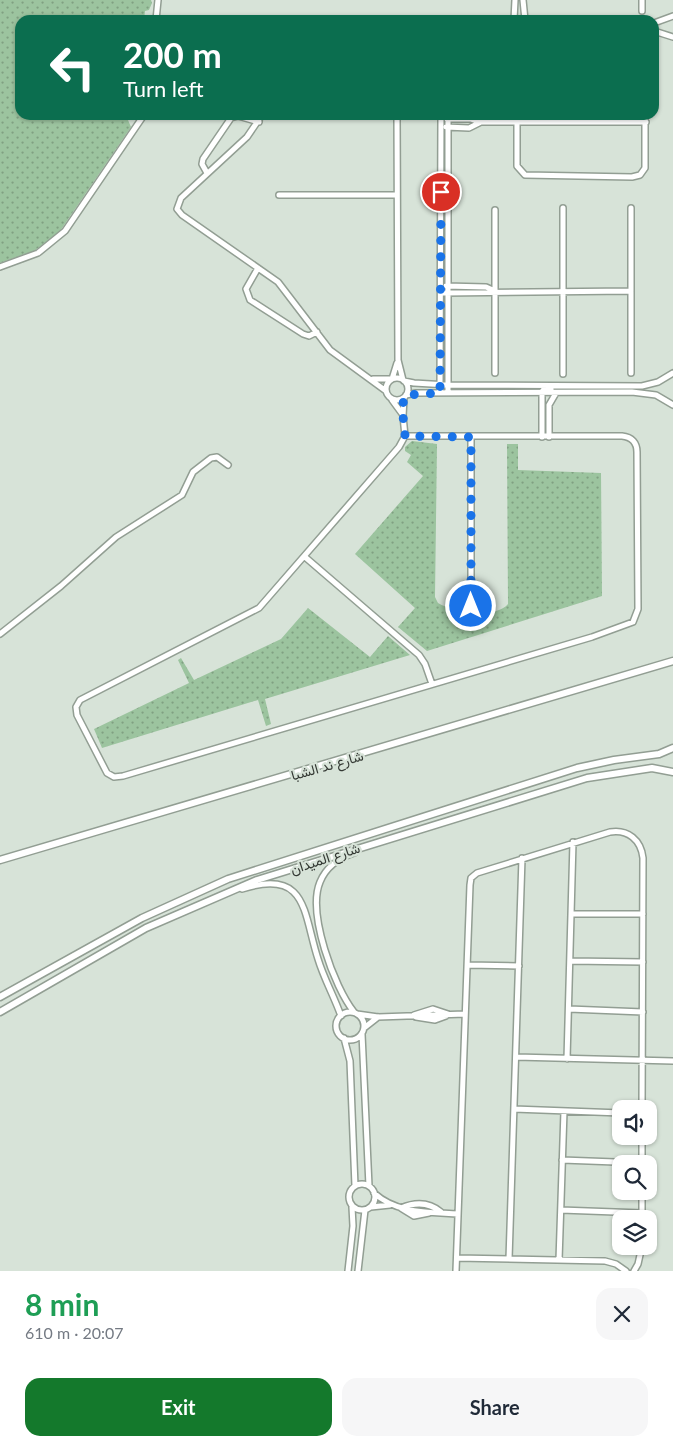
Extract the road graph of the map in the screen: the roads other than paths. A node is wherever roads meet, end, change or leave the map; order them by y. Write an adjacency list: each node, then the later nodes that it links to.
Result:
1 (154, 0): 7 (street)
2 (158, 0): 7 (street)
3 (515, 0): 8 (street)
4 (523, 0): 9 (street)
5 (642, 0): 6 (street)
6 (642, 11)
7 (156, 13)
8 (514, 15)
9 (524, 15)
10 (673, 16): 11 (street)
11 (659, 21)
12 (659, 33): 13 (street)
13 (673, 37)
14 (141, 120): 33 (street)
15 (230, 120): 27 (street)
16 (252, 120): 21 (street)
17 (397, 120): 29 (street)
18 (441, 120): 25 (street)
19 (448, 120): 26 (street)
20 (475, 120): 22 (street)
21 (259, 122): 27 (street)
22 (481, 122): 23 (street); 26 (street)
23 (517, 122): 24 (street); 24 (street)
24 (646, 122)
25 (441, 127): 26 (street); 35 (street)
26 (448, 128): 36 (street)
27 (207, 173): 34 (street)
28 (279, 195): 29 (street)
29 (397, 195): 42 (street)
30 (563, 208): 38 (street)
31 (631, 208): 39 (street)
32 (495, 210): 37 (street)
33 (0, 267)
34 (258, 268): 41 (street); 41 (street)
35 (441, 286): 36 (street); 40 (street)
36 (448, 286): 37 (street); 40 (street)
37 (495, 290): 38 (street); 40 (street); 43 (street)
38 (563, 291): 39 (street); 46 (street)
39 (631, 291): 44 (street)
40 (444, 293): 50 (street); 51 (street)
41 (317, 332): 47 (street)
42 (398, 360): 48 (street); 49 (street)
43 (495, 373)
44 (631, 373)
45 (673, 373): 52 (street)
46 (563, 374)
47 (370, 378): 48 (street); 53 (street)
48 (392, 379): 49 (street); 53 (street)
49 (404, 380): 50 (street); 58 (street)
50 (441, 385): 51 (street); 54 (street)
51 (448, 385): 52 (street); 55 (street)
52 (578, 386): 56 (street)
53 (386, 391): 59 (street)
54 (440, 393): 55 (street); 58 (street)
55 (448, 393): 56 (street)
56 (542, 393): 57 (street); 64 (street)
57 (556, 393): 60 (street); 65 (street)
58 (405, 397): 59 (street); 61 (street)
59 (392, 399): 61 (street)
60 (673, 405)
61 (403, 416): 62 (street)
62 (405, 436): 63 (street); 67 (street)
63 (471, 437): 64 (street); 68 (street)
64 (542, 437): 65 (street)
65 (549, 437): 73 (street)
66 (228, 465): 69 (street)
67 (305, 557): 73 (street); 73 (street)
68 (471, 606)
69 (0, 634)
70 (673, 661): 72 (street, شارع ند الشبا)
71 (673, 665): 72 (street, شارع ند الشبا)
72 (653, 668): 79 (street, شارع ند الشبا)
73 (432, 684)
74 (673, 748): 87 (street, شارع الميدان)
75 (673, 772): 77 (street, شارع الميدان)
76 (573, 842): 78 (street); 81 (street); 82 (street)
77 (365, 845): 80 (street, شارع الميدان); 91 (street)
78 (522, 858): 85 (street); 86 (street)
79 (0, 860)
80 (226, 892): 89 (street, شارع الميدان); 93 (street)
81 (571, 914): 82 (street); 83 (street)
82 (643, 914): 84 (street)
83 (570, 961): 84 (street); 88 (street)
84 (643, 962): 90 (street)
85 (467, 965): 86 (street); 92 (street)
86 (519, 966): 98 (street)
87 (0, 997)
88 (569, 1010): 90 (street); 99 (street)
89 (0, 1012)
90 (643, 1012): 101 (street)
91 (356, 1013): 93 (street); 94 (street); 95 (street)
92 (465, 1014): 94 (street); 118 (street)
93 (341, 1016): 97 (street)
94 (378, 1016): 95 (street)
95 (364, 1028): 96 (street)
96 (362, 1034): 97 (street); 109 (street)
97 (344, 1038): 108 (street)
98 (516, 1057): 99 (street); 103 (street)
99 (567, 1059): 101 (street)
100 (673, 1061): 101 (street)
101 (642, 1062): 102 (street)
102 (642, 1100)
103 (514, 1109): 104 (street); 122 (street)
104 (564, 1111): 105 (street); 106 (street)
105 (612, 1113)
106 (562, 1160): 107 (street); 116 (street)
107 (612, 1162)
108 (355, 1186): 109 (street); 112 (street)
109 (369, 1186): 110 (street)
110 (374, 1193): 111 (street); 113 (street)
111 (391, 1205): 113 (street); 114 (street)
112 (352, 1206): 115 (street); 124 (street)
113 (371, 1207): 115 (street)
114 (401, 1208): 117 (street); 117 (street)
115 (365, 1210): 125 (street)
116 (561, 1210): 119 (street); 123 (street)
117 (442, 1213): 118 (street)
118 (458, 1214): 121 (street)
119 (612, 1214)
120 (640, 1255): 128 (street)
121 (457, 1258): 122 (street); 126 (street)
122 (509, 1259): 123 (street)
123 (559, 1260): 127 (street)
124 (348, 1271)
125 (358, 1271)
126 (456, 1271)
127 (626, 1271)
128 (634, 1271)

